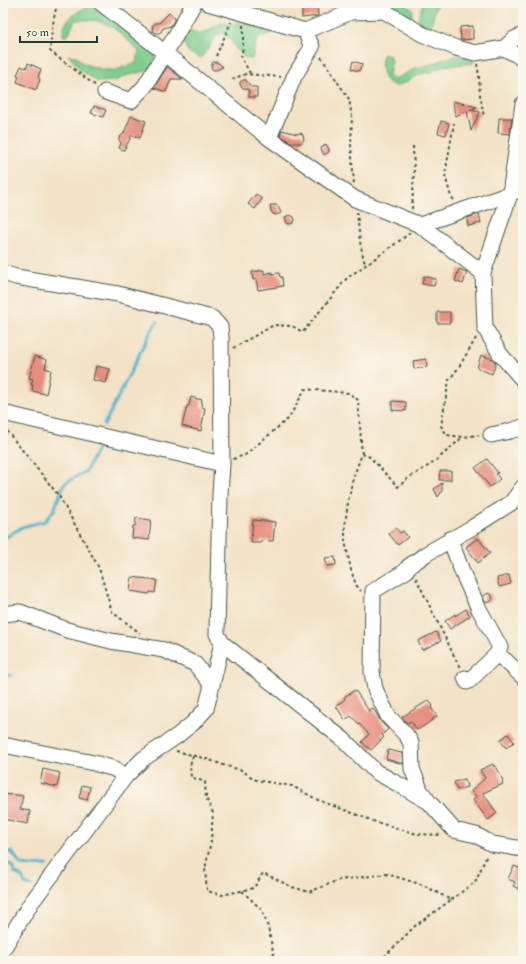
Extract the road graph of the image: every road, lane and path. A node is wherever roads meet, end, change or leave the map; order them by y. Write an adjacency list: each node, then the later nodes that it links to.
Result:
1 (57, 3): 19 (path)
2 (101, 3): 13 (street)
3 (194, 3): 13 (street)
4 (208, 3): 6 (street)
5 (521, 3): 7 (path)
6 (240, 13): 8 (street); 14 (path); 16 (path)
7 (523, 24)
8 (305, 31): 10 (street); 12 (street)
9 (523, 34): 11 (street)
10 (312, 48): 17 (street); 26 (path)
11 (504, 48): 12 (street); 15 (street)
12 (481, 52): 21 (path)
13 (165, 53): 19 (street); 23 (street)
14 (216, 56)
15 (523, 60)
16 (251, 75): 17 (path); 18 (path)
17 (294, 77): 23 (street)
18 (232, 79)
19 (105, 92)
20 (523, 104): 25 (street)
21 (484, 117)
22 (454, 123): 27 (path)
23 (269, 138): 26 (street)
24 (413, 146): 28 (path)
25 (517, 191): 27 (street); 31 (street)
26 (355, 199): 28 (street); 29 (path)
27 (462, 211): 28 (street)
28 (420, 225): 29 (path); 31 (street)
29 (365, 265): 33 (path)
30 (3, 273): 33 (street)
31 (483, 273): 32 (street)
32 (484, 328): 34 (street); 39 (path)
33 (222, 355): 41 (street)
34 (523, 380)
35 (3, 412): 41 (street)
36 (3, 426): 47 (path)
37 (523, 427): 38 (street)
38 (491, 435): 39 (path)
39 (463, 437): 40 (path)
40 (362, 454): 41 (path); 45 (path)
41 (222, 464): 48 (street)
42 (523, 487): 43 (street)
43 (450, 540): 44 (street); 49 (street)
44 (408, 567): 45 (street); 51 (path)
45 (373, 591): 57 (street)
46 (3, 614): 52 (street)
47 (141, 633)
48 (222, 643): 52 (street); 57 (street)
49 (498, 651): 50 (street); 51 (street)
50 (523, 677)
51 (465, 678)
52 (212, 685): 54 (street)
53 (3, 745): 56 (street)
54 (160, 748): 55 (path); 56 (street)
55 (194, 756): 58 (path); 61 (path)
56 (125, 777): 63 (street)
57 (428, 802): 59 (street)
58 (446, 836)
59 (492, 844): 60 (street); 62 (path)
60 (523, 849)
61 (242, 891): 62 (path); 64 (path)
62 (451, 900): 65 (path)
63 (3, 949)
64 (275, 961)
65 (380, 961)

